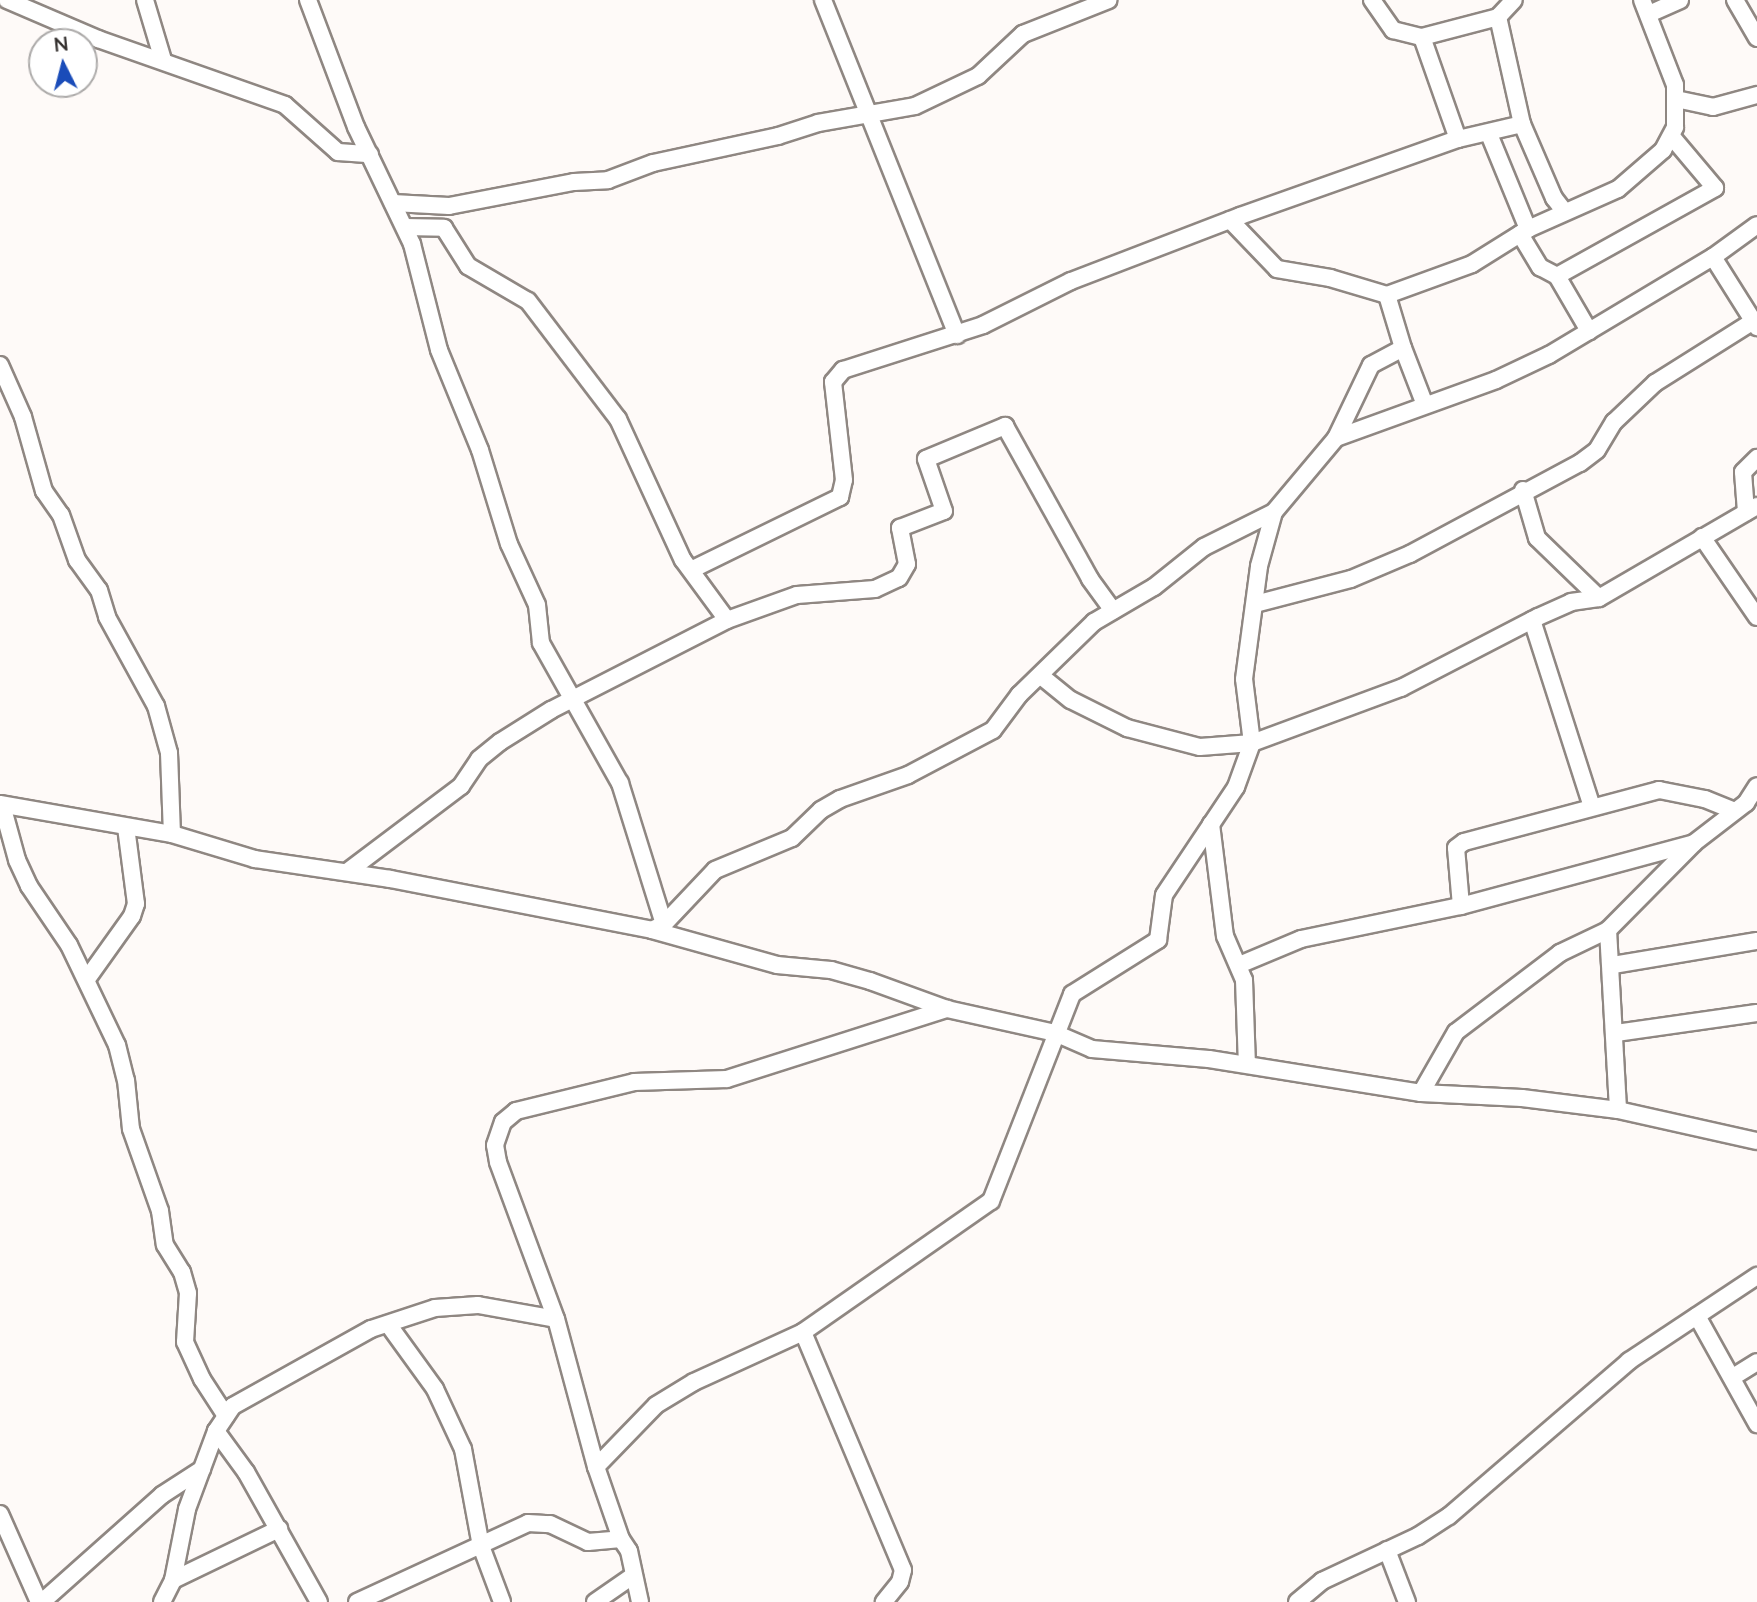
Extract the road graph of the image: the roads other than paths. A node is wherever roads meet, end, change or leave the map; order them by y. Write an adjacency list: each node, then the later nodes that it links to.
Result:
1 (7, 0): 14 (street)
2 (145, 0): 14 (street)
3 (308, 0): 22 (street)
4 (823, 0): 17 (street)
5 (1109, 0): 17 (street)
6 (1372, 0): 12 (street)
7 (1514, 0): 11 (street)
8 (1680, 0): 10 (street)
9 (1735, 0): 13 (street)
10 (1646, 7): 16 (street)
11 (1498, 17): 12 (street); 18 (street)
12 (1422, 37): 21 (street)
13 (1757, 38)
14 (163, 60): 22 (street)
15 (1757, 95): 16 (street)
16 (1676, 99): 20 (street)
17 (871, 113): 24 (street); 36 (street)
18 (1522, 124): 19 (street); 25 (street)
19 (1489, 134): 21 (street); 30 (street)
20 (1672, 137): 25 (street); 32 (street)
21 (1458, 139): 26 (street)
22 (370, 154): 23 (street)
23 (393, 203): 24 (street); 28 (street)
24 (450, 206): 29 (street)
25 (1564, 211): 30 (street)
26 (1230, 220): 33 (street); 36 (street)
27 (1757, 225): 31 (street)
28 (405, 227): 29 (street); 54 (street)
29 (444, 228): 46 (street)
30 (1524, 232): 32 (street); 33 (street)
31 (1713, 257): 34 (street); 35 (street)
32 (1556, 276): 35 (street)
33 (1387, 295): 37 (street)
34 (1754, 324): 42 (street)
35 (1588, 331): 39 (street)
36 (957, 335): 46 (street)
37 (1403, 348): 39 (street); 40 (street)
38 (0, 365): 62 (street)
39 (1425, 405): 40 (street)
40 (1336, 438): 44 (street)
41 (1757, 458): 43 (street)
42 (1523, 490): 47 (street); 48 (street)
43 (1752, 509): 45 (street)
44 (1275, 512): 48 (street); 49 (street)
45 (1702, 537): 47 (street); 50 (street)
46 (693, 569): 51 (street)
47 (1599, 598): 52 (street)
48 (1255, 604): 55 (street)
49 (1113, 611): 51 (street); 53 (street)
50 (1757, 617)
51 (727, 620): 54 (street)
52 (1532, 620): 55 (street); 58 (street)
53 (1041, 676): 55 (street); 66 (street)
54 (577, 701): 64 (street); 66 (street)
55 (1252, 743): 60 (street)
56 (1757, 786): 59 (street)
57 (1, 804): 61 (street); 71 (street)
58 (1592, 807): 59 (street); 65 (street)
59 (1746, 810): 63 (street)
60 (1211, 824): 69 (street); 75 (street)
61 (126, 827): 62 (street); 71 (street)
62 (172, 834): 64 (street)
63 (1694, 842): 65 (street); 67 (street)
64 (347, 872): 66 (street)
65 (1461, 906): 69 (street)
66 (658, 927): 72 (street)
67 (1608, 930): 70 (street); 77 (street)
68 (1757, 941): 70 (street)
69 (1239, 965): 76 (street)
70 (1613, 965): 74 (street)
71 (87, 979): 87 (street)
72 (947, 1009): 75 (street); 82 (street)
73 (1757, 1013): 74 (street)
74 (1616, 1033): 78 (street)
75 (1055, 1034): 76 (street); 84 (street)
76 (1247, 1064): 77 (street)
77 (1421, 1093): 78 (street)
78 (1618, 1110): 79 (street)
79 (1757, 1140)
80 (1757, 1276): 81 (street)
81 (1697, 1316): 86 (street); 96 (street)
82 (556, 1319): 83 (street); 90 (street)
83 (388, 1324): 87 (street); 95 (street)
84 (803, 1332): 90 (street); 106 (street)
85 (1757, 1362): 86 (street)
86 (1733, 1377): 88 (street)
87 (226, 1416): 89 (street)
88 (1757, 1424)
89 (216, 1431): 91 (street); 93 (street)
90 (596, 1467): 94 (street)
91 (202, 1469): 98 (street); 99 (street)
92 (0, 1514): 99 (street)
93 (279, 1529): 98 (street); 101 (street)
94 (621, 1539): 95 (street); 97 (street)
95 (481, 1546): 102 (street); 103 (street)
96 (1387, 1550): 107 (street); 108 (street)
97 (634, 1575): 104 (street); 105 (street)
98 (173, 1580): 100 (street)
99 (41, 1602)
100 (162, 1602)
101 (319, 1602)
102 (357, 1602)
103 (502, 1602)
104 (595, 1602)
105 (640, 1602)
106 (884, 1602)
107 (1297, 1602)
108 (1407, 1602)

